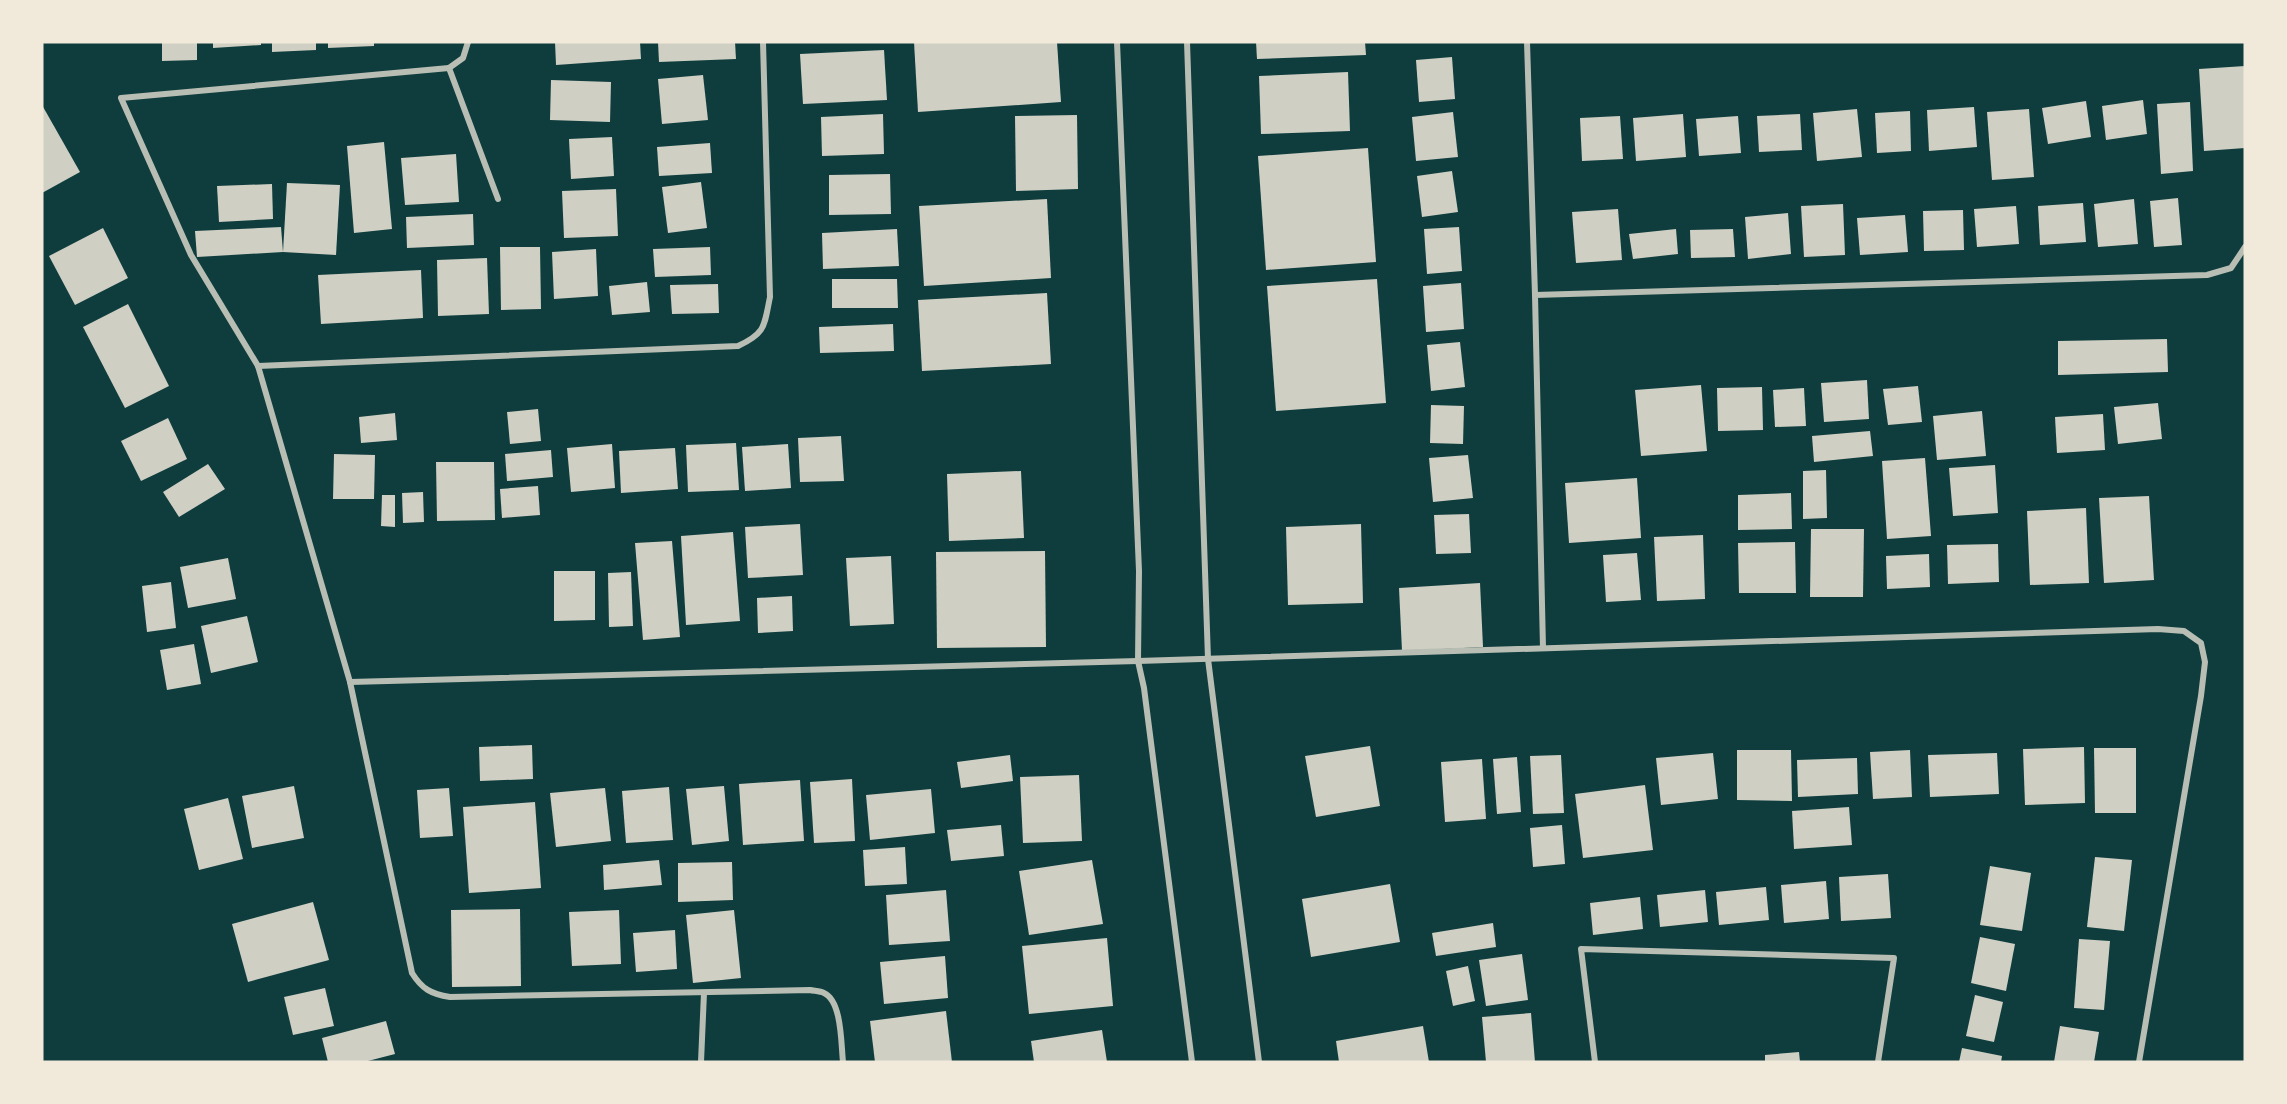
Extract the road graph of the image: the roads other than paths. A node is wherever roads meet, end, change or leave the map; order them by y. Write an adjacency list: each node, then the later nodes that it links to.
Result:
1 (468, 42): 6 (street)
2 (763, 42): 10 (street)
3 (1117, 42): 13 (street)
4 (1188, 42): 12 (street)
5 (1527, 42): 9 (street)
6 (449, 68): 7 (street); 10 (street)
7 (498, 199)
8 (2245, 247): 9 (street)
9 (1535, 296): 11 (street)
10 (258, 366): 14 (street)
11 (1543, 648): 12 (street); 22 (street)
12 (1208, 659): 13 (street); 19 (street)
13 (1138, 661): 14 (street); 18 (street)
14 (350, 682): 15 (street)
15 (704, 993): 16 (street); 17 (street)
16 (701, 1062)
17 (843, 1062)
18 (1192, 1062)
19 (1259, 1062)
20 (1595, 1062): 21 (street)
21 (1878, 1062)
22 (2139, 1062)

